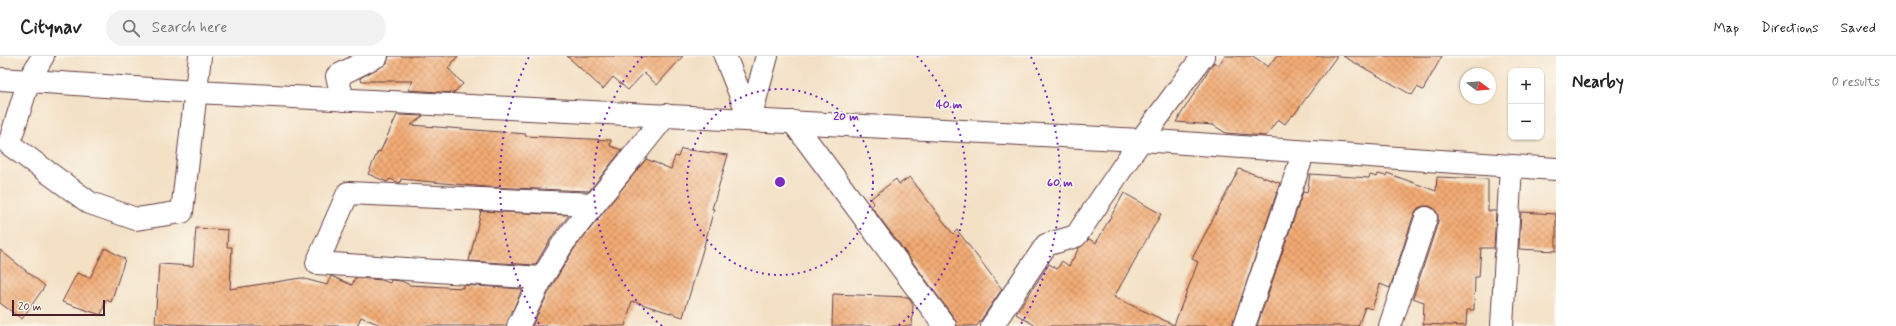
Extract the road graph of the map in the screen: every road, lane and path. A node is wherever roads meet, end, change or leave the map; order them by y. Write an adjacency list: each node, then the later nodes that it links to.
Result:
1 (43, 56): 8 (street)
2 (200, 56): 9 (street)
3 (377, 56): 10 (street)
4 (724, 56): 12 (street)
5 (767, 56): 12 (street)
6 (1203, 56): 14 (street)
7 (0, 79): 8 (street)
8 (29, 80): 9 (street); 9 (street)
9 (195, 92): 10 (street)
10 (343, 100): 11 (street)
11 (666, 115): 12 (street); 18 (street)
12 (750, 119): 13 (street)
13 (793, 122): 14 (street); 22 (street)
14 (1141, 140): 16 (street); 23 (street)
15 (1300, 163): 24 (street)
16 (1511, 166): 17 (street); 26 (street)
17 (1556, 169)
18 (594, 204): 20 (street); 20 (street)
19 (1426, 218): 25 (street)
20 (542, 278): 21 (street)
21 (518, 326)
22 (945, 326)
23 (992, 326)
24 (1244, 326)
25 (1390, 326)
26 (1502, 326)

